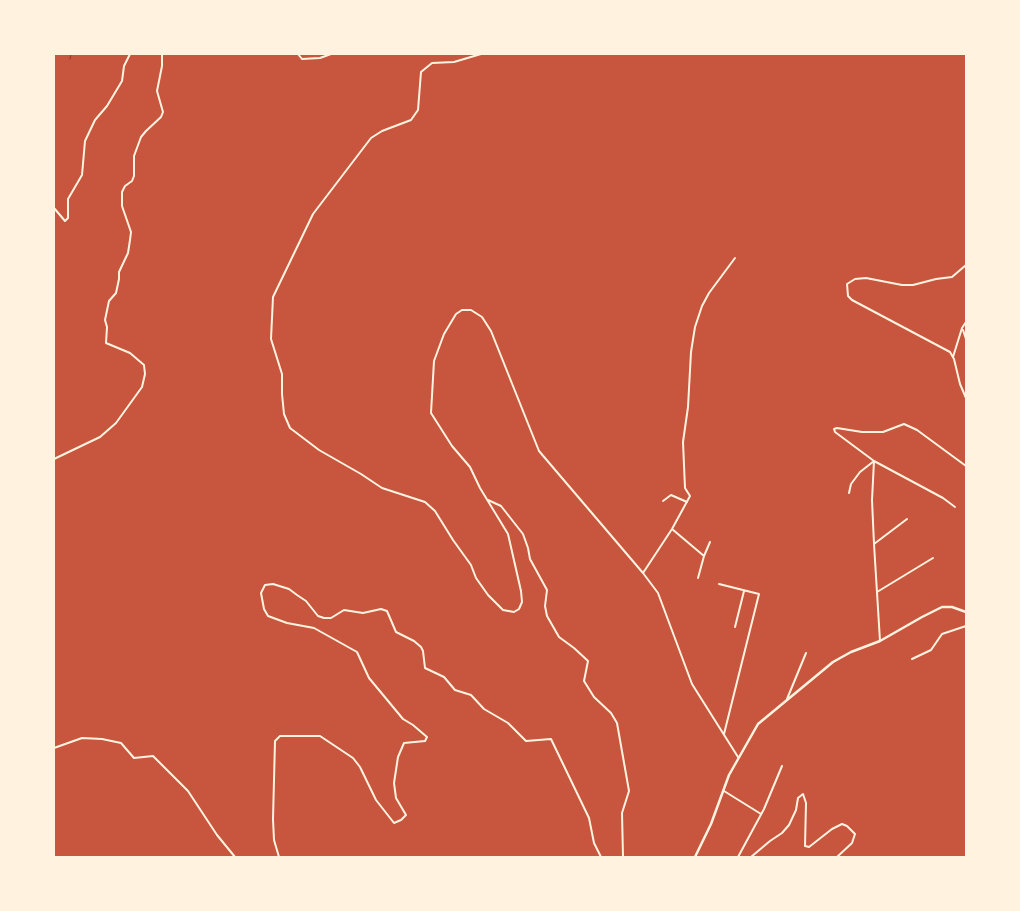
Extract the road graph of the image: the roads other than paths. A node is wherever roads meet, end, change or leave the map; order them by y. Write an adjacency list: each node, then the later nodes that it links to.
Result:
1 (130, 54): 6 (street)
2 (162, 54): 14 (street)
3 (298, 54): 4 (street)
4 (331, 54)
5 (481, 54): 18 (street)
6 (54, 208)
7 (735, 258): 20 (street)
8 (966, 265): 12 (street)
9 (966, 322): 10 (street)
10 (962, 328): 11 (street); 12 (street)
11 (966, 339)
12 (953, 357): 13 (street)
13 (966, 398)
14 (54, 459)
15 (874, 461): 16 (street); 17 (street); 21 (street); 25 (street)
16 (966, 466)
17 (849, 493)
18 (486, 499): 28 (street); 49 (street)
19 (663, 501): 20 (street)
20 (687, 502): 23 (street)
21 (955, 507)
22 (907, 520): 25 (street)
23 (672, 529): 26 (street); 28 (street)
24 (710, 542): 26 (street)
25 (874, 544): 32 (street)
26 (704, 556): 29 (street)
27 (933, 558): 32 (street)
28 (643, 573): 40 (street)
29 (698, 578)
30 (719, 584): 31 (street)
31 (744, 590): 35 (street); 40 (street)
32 (877, 592): 36 (street)
33 (966, 612): 36 (street)
34 (966, 626): 38 (street)
35 (735, 627)
36 (880, 641): 39 (street)
37 (806, 653): 39 (street)
38 (912, 659)
39 (786, 702): 42 (street)
40 (724, 734): 42 (street)
41 (54, 748): 46 (street)
42 (738, 757): 44 (street)
43 (782, 766): 45 (street)
44 (724, 791): 45 (street); 50 (street)
45 (761, 814): 51 (street)
46 (235, 857)
47 (278, 857): 48 (street)
48 (601, 857)
49 (623, 857)
50 (695, 857)
51 (738, 857)
52 (751, 857): 53 (street)
53 (837, 857)

